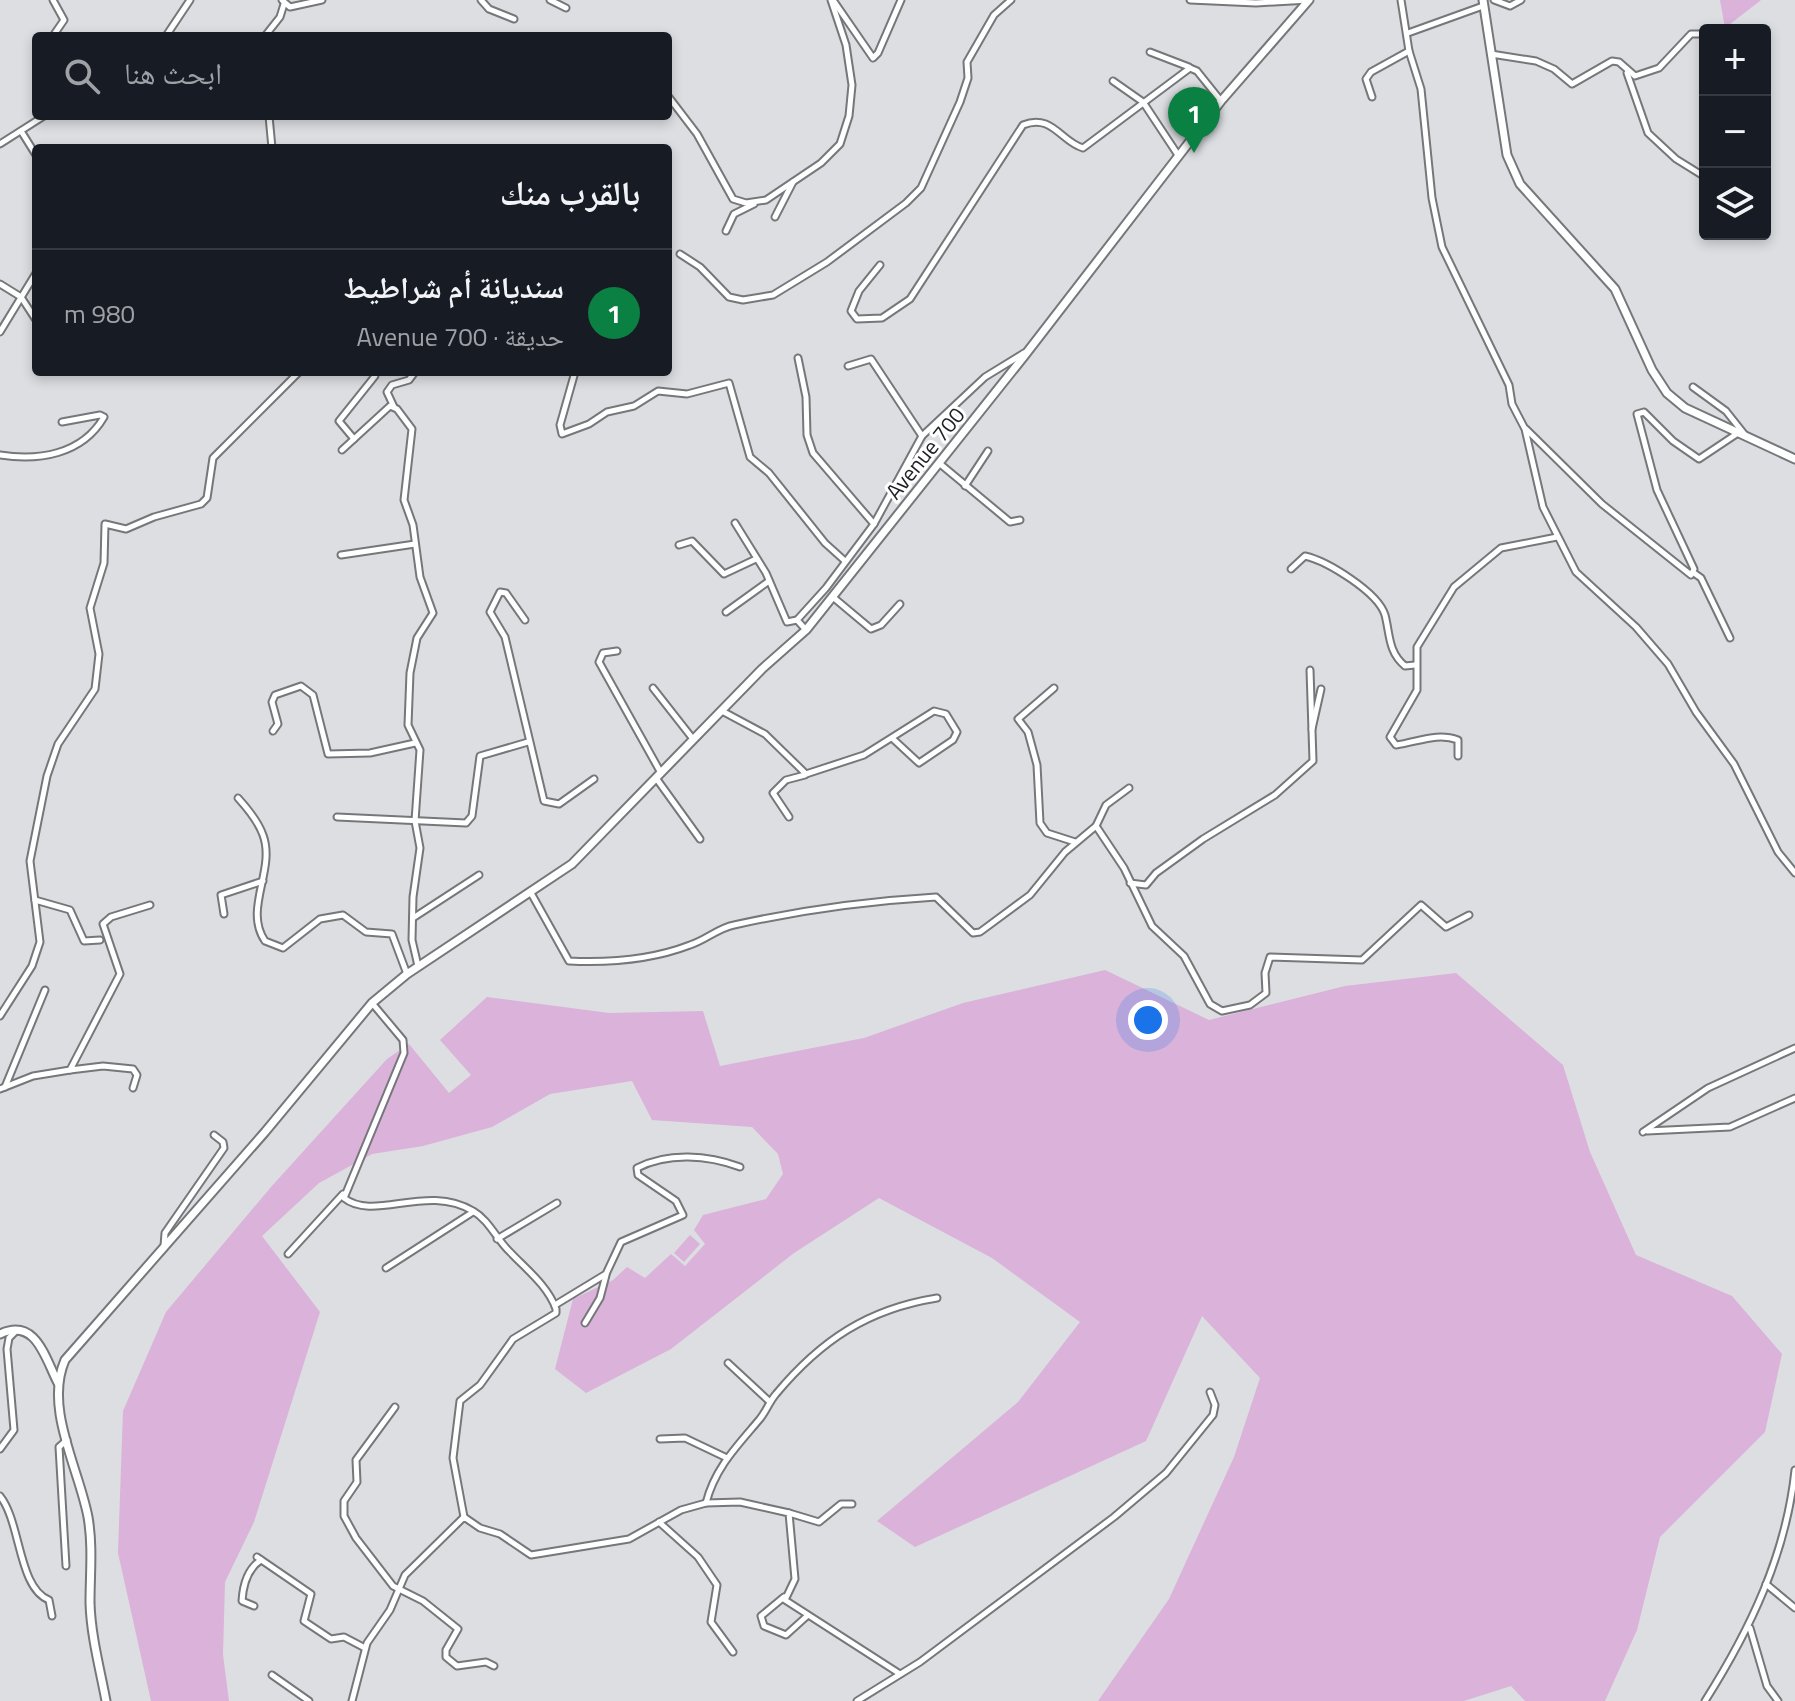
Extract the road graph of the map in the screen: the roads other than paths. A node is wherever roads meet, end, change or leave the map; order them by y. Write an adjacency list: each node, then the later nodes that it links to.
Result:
1 (53, 0): 18 (street)
2 (190, 0): 19 (street)
3 (322, 0): 14 (street)
4 (481, 0): 17 (street)
5 (550, 0): 16 (street)
6 (832, 0): 7 (street); 41 (street)
7 (901, 0)
8 (1011, 0): 45 (street)
9 (1190, 0): 10 (street)
10 (1309, 0): 31 (main road, Avenue 700)
11 (1401, 0): 21 (street)
12 (1494, 0): 13 (street)
13 (1521, 0)
14 (283, 2): 20 (street)
15 (1483, 3): 21 (street); 25 (main road)
16 (566, 8)
17 (514, 19)
18 (56, 32)
19 (169, 32)
20 (268, 32)
21 (1408, 33): 23 (street)
22 (1699, 34): 27 (street)
23 (1409, 51): 29 (street); 62 (street)
24 (1150, 52): 26 (street)
25 (1489, 53): 27 (street); 63 (main road)
26 (1190, 68): 31 (street); 32 (street)
27 (1625, 68): 40 (street)
28 (1113, 81): 32 (street)
29 (1372, 97)
30 (672, 101): 42 (street)
31 (1221, 101): 39 (main road, Avenue 700)
32 (1143, 102): 39 (street); 46 (street)
33 (38, 120): 35 (street)
34 (269, 120): 37 (street)
35 (21, 131): 36 (street); 38 (street)
36 (0, 144)
37 (272, 144)
38 (32, 149)
39 (1178, 155): 52 (main road, Avenue 700)
40 (1699, 173)
41 (793, 181): 42 (street); 43 (street)
42 (759, 202): 44 (street)
43 (775, 217)
44 (726, 231)
45 (680, 254)
46 (880, 265)
47 (32, 279): 49 (street)
48 (0, 284): 49 (street)
49 (21, 297): 50 (street); 51 (street)
50 (32, 314)
51 (0, 332)
52 (1029, 351): 64 (street); 70 (main road, Avenue 700)
53 (798, 358): 74 (street)
54 (848, 366): 64 (street)
55 (295, 376): 121 (street)
56 (375, 376): 65 (street)
57 (412, 376): 60 (street)
58 (574, 376): 80 (street)
59 (1693, 387): 63 (street)
60 (394, 407): 65 (street); 76 (street)
61 (62, 422): 68 (street)
62 (1525, 429): 75 (street); 82 (street)
63 (1742, 435): 69 (main road); 82 (street)
64 (922, 436): 74 (street)
65 (354, 439): 66 (street)
66 (342, 450)
67 (988, 451): 71 (street)
68 (0, 455)
69 (1795, 459)
70 (938, 463): 71 (street); 84 (main road, Avenue 700)
71 (965, 486): 72 (street)
72 (1020, 520)
73 (735, 523): 79 (street)
74 (874, 524): 80 (street)
75 (1557, 537): 92 (street); 116 (street)
76 (415, 544): 78 (street); 103 (street)
77 (679, 545): 79 (street)
78 (341, 555)
79 (757, 559): 83 (street)
80 (845, 561): 88 (street)
81 (1291, 569): 92 (street)
82 (1694, 573): 90 (street)
83 (769, 581): 86 (street); 88 (street)
84 (834, 598): 85 (street); 89 (main road, Avenue 700)
85 (900, 604)
86 (726, 612)
87 (525, 620): 102 (street)
88 (797, 620): 89 (street)
89 (806, 630): 97 (main road, Avenue 700)
90 (1730, 638)
91 (617, 651): 106 (street)
92 (1416, 665): 104 (street)
93 (1310, 670): 98 (street)
94 (653, 688): 101 (street)
95 (1054, 688): 115 (street)
96 (1321, 689): 98 (street)
97 (722, 711): 101 (main road, Avenue 700); 105 (street)
98 (1312, 729): 119 (street)
99 (273, 731): 103 (street)
100 (892, 738): 100 (street); 105 (street)
101 (693, 739): 106 (main road, Avenue 700)
102 (528, 742): 107 (street); 112 (street)
103 (415, 743): 112 (street)
104 (1458, 756)
105 (806, 774): 111 (street)
106 (658, 775): 114 (street); 120 (main road, Avenue 700)
107 (594, 779)
108 (1129, 788): 113 (street)
109 (238, 798): 118 (street)
110 (337, 817): 112 (street)
111 (789, 817)
112 (415, 821): 125 (street)
113 (1096, 826): 115 (street); 119 (street)
114 (700, 839)
115 (1075, 842): 120 (street)
116 (1795, 873)
117 (479, 875): 125 (street)
118 (263, 881): 123 (street); 128 (street)
119 (1130, 883): 124 (street)
120 (531, 893): 127 (main road, Avenue 700)
121 (35, 900): 126 (street); 131 (street)
122 (150, 905): 133 (street)
123 (224, 914)
124 (1469, 915)
125 (412, 918): 127 (street)
126 (100, 940)
127 (418, 966): 128 (main road, Avenue 700)
128 (407, 974): 130 (main road, Avenue 700)
129 (45, 990): 134 (street)
130 (372, 1003): 139 (street); 143 (main road, Avenue 700)
131 (0, 1016)
132 (1795, 1048): 136 (street)
133 (70, 1070): 134 (street); 135 (street)
134 (2, 1088)
135 (133, 1088)
136 (1795, 1098)
137 (214, 1135): 143 (street)
138 (740, 1167): 146 (street)
139 (344, 1193): 141 (street); 144 (street)
140 (557, 1203): 142 (street)
141 (474, 1211): 142 (street); 145 (street)
142 (497, 1239): 148 (street)
143 (164, 1246): 152 (main road, Avenue 700)
144 (288, 1254)
145 (386, 1268)
146 (606, 1274): 148 (street); 149 (street)
147 (937, 1298): 157 (street)
148 (555, 1305): 169 (street)
149 (585, 1323)
150 (18, 1329): 151 (main road); 154 (main road); 161 (street)
151 (0, 1334)
152 (65, 1360): 154 (main road); 155 (main road)
153 (728, 1363): 157 (street)
154 (49, 1366): 155 (main road)
155 (59, 1385): 159 (main road)
156 (1210, 1392): 183 (street)
157 (770, 1402): 162 (street)
158 (395, 1407): 173 (street)
159 (68, 1439): 171 (street); 185 (main road)
160 (660, 1439): 162 (street)
161 (0, 1449)
162 (727, 1458): 165 (street)
163 (1795, 1470): 166 (street)
164 (0, 1496): 177 (street)
165 (706, 1503): 168 (street); 170 (street)
166 (1793, 1503): 172 (street)
167 (852, 1504): 168 (street)
168 (789, 1513): 174 (street)
169 (464, 1517): 170 (street); 173 (street)
170 (659, 1522): 181 (street)
171 (66, 1566)
172 (1766, 1584): 176 (street); 179 (street)
173 (399, 1590): 180 (street); 182 (street)
174 (784, 1597): 178 (street); 178 (street)
175 (254, 1606): 180 (street)
176 (1795, 1608)
177 (52, 1616)
178 (807, 1616): 183 (street)
179 (1750, 1628): 189 (street); 190 (street)
180 (365, 1648): 187 (street)
181 (733, 1652)
182 (494, 1666)
183 (900, 1674): 188 (street)
184 (272, 1675): 186 (street)
185 (106, 1701)
186 (309, 1701)
187 (352, 1701)
188 (857, 1701)
189 (1705, 1701)
190 (1778, 1701)

